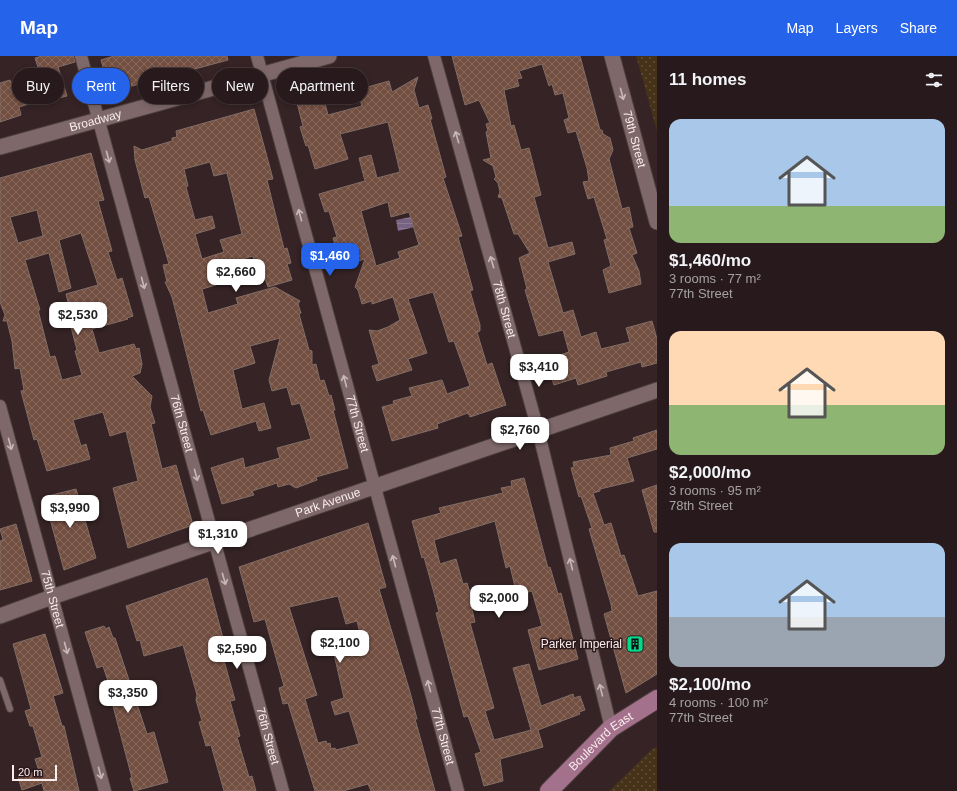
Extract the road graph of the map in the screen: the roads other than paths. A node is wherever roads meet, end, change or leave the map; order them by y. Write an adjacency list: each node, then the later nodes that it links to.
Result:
1 (81, 56): 10 (street, 76th Street)
2 (258, 56): 6 (street, 77th Street)
3 (329, 56): 7 (street, Broadway)
4 (434, 56): 15 (street, 78th Street, one-way to 4)
5 (612, 56): 12 (street, 79th Street, one-way to 12)
6 (261, 68)
7 (268, 72)
8 (212, 88): 10 (street, Broadway)
9 (268, 96): 16 (street, 77th Street, one-way to 9)
10 (98, 120): 11 (street, Broadway); 17 (street, 76th Street, one-way to 17)
11 (0, 147)
12 (657, 222)
13 (657, 390): 15 (street, Park Avenue)
14 (0, 406): 18 (street, 75th Street, one-way to 18)
15 (538, 430): 16 (street, Park Avenue); 23 (street, 78th Street, one-way to 15)
16 (374, 486): 17 (street, Park Avenue); 26 (street, 77th Street, one-way to 16)
17 (214, 542): 18 (street, Park Avenue); 25 (street, 76th Street, one-way to 25)
18 (52, 597): 19 (street, Park Avenue); 24 (street, 75th Street, one-way to 24)
19 (0, 616)
20 (0, 680): 22 (lane)
21 (657, 698): 23 (main road, Boulevard East)
22 (10, 708)
23 (611, 728): 27 (main road, Boulevard East)
24 (105, 791)
25 (283, 791)
26 (458, 791)
27 (549, 791)

